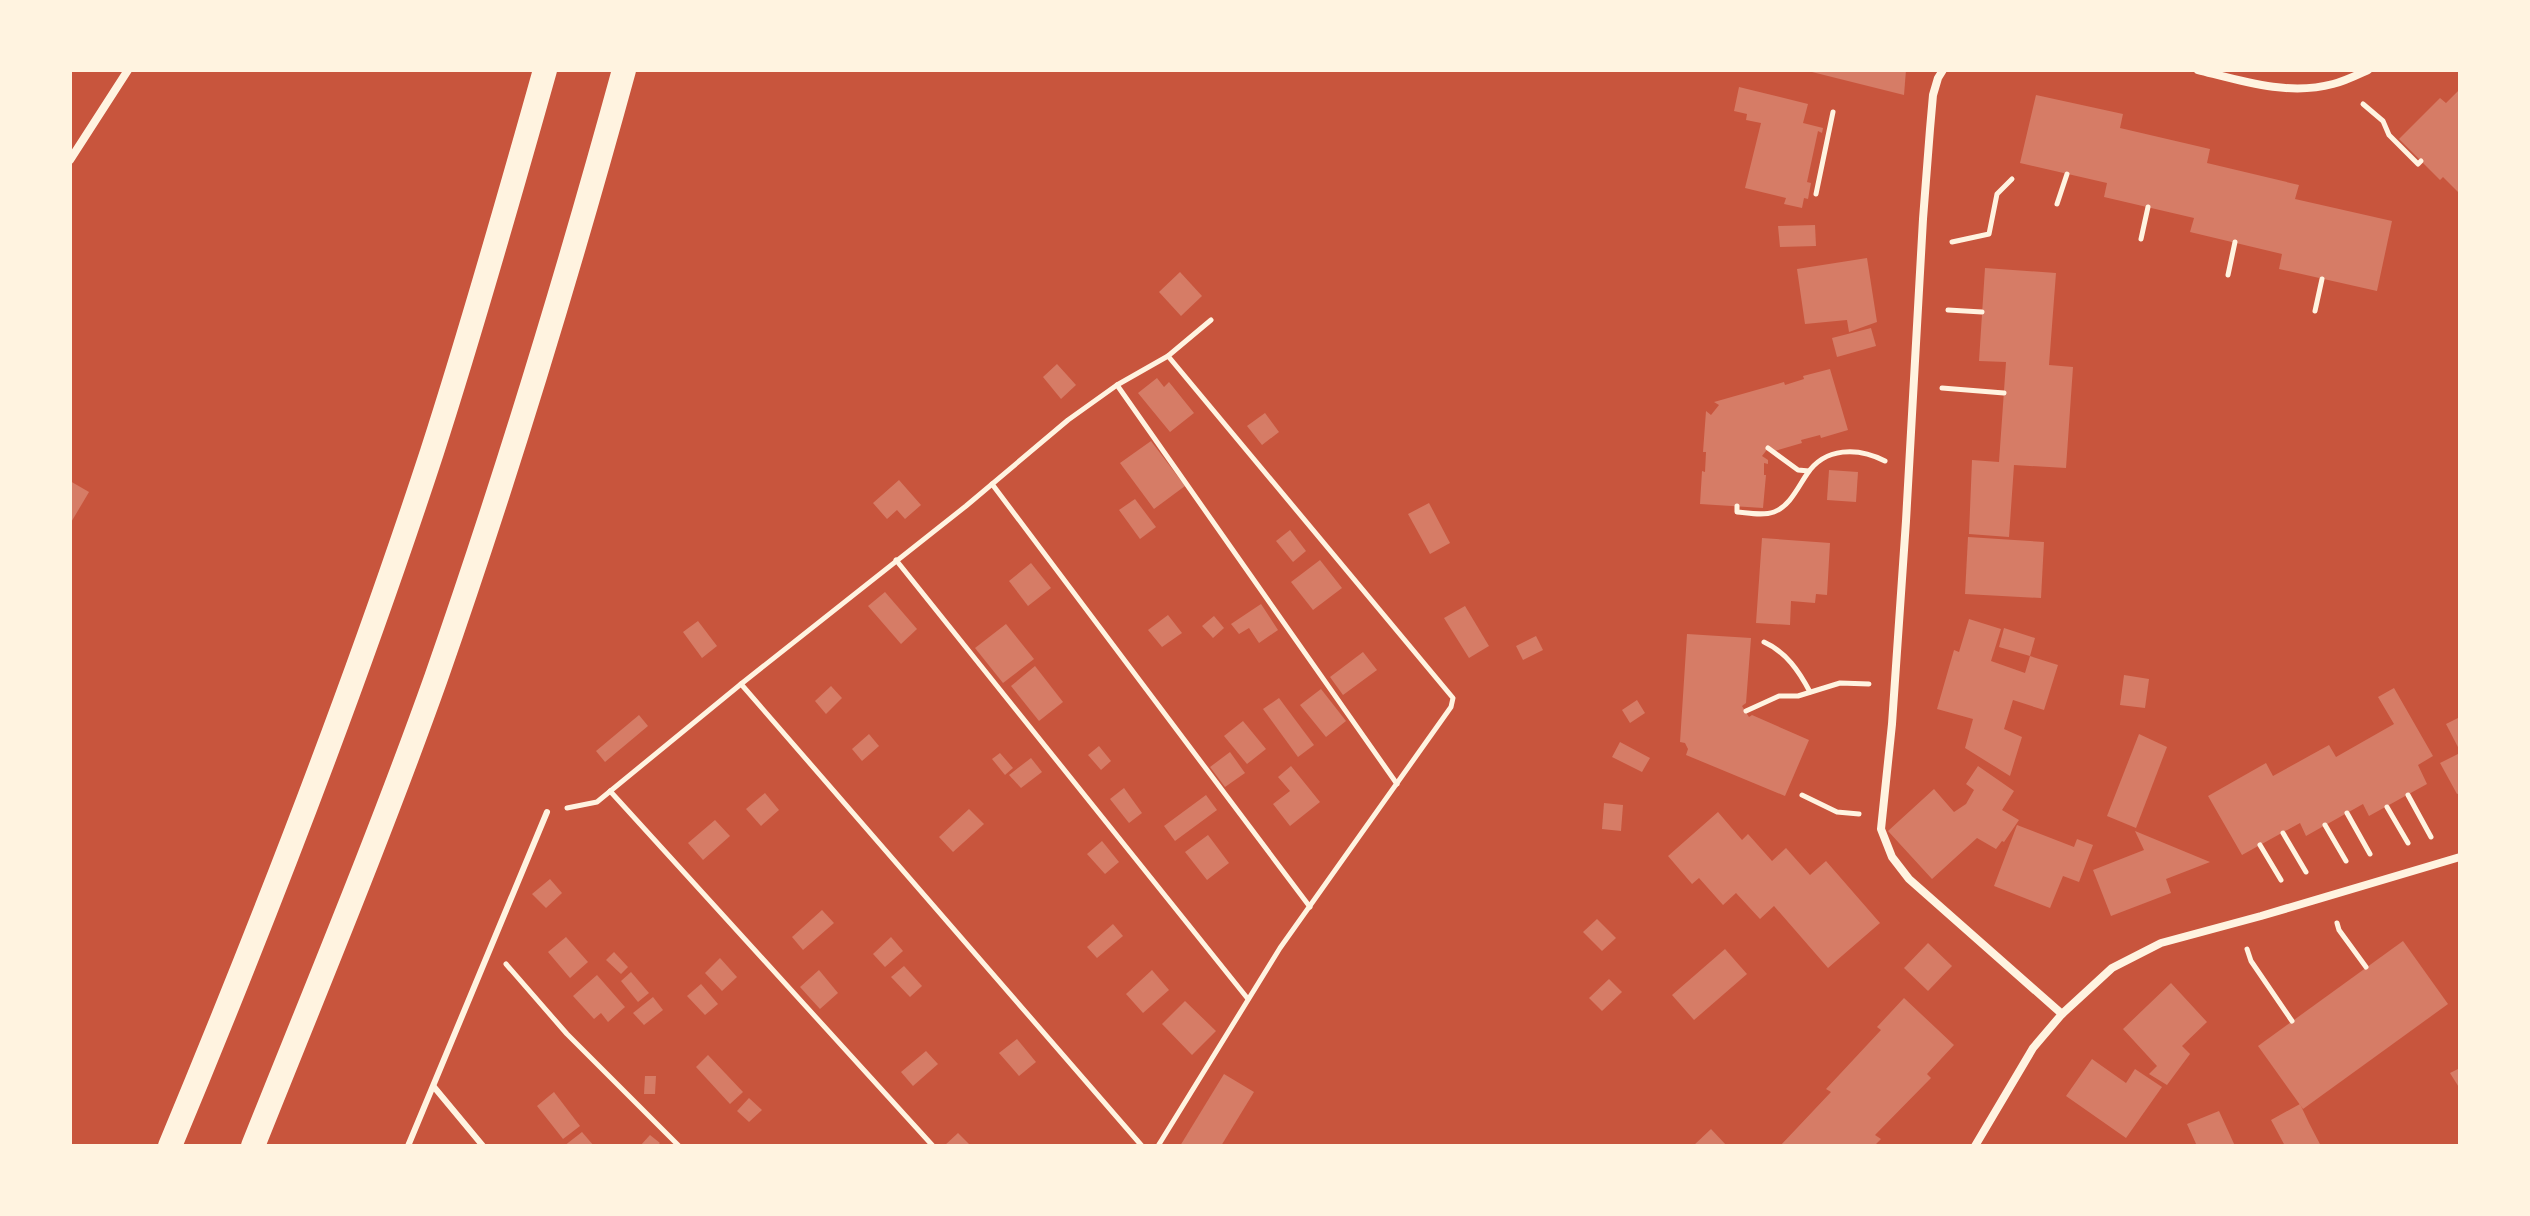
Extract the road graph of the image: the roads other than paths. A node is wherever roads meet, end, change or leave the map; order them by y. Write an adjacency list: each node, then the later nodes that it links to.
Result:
1 (128, 70): 7 (street)
2 (545, 70): 12 (highway)
3 (624, 70): 13 (highway)
4 (1943, 70): 10 (street)
5 (2198, 70): 6 (street)
6 (2368, 70)
7 (70, 160)
8 (547, 812): 11 (lane)
9 (2460, 857): 10 (street)
10 (2062, 1014): 16 (street)
11 (434, 1087): 14 (lane); 15 (lane)
12 (170, 1146)
13 (253, 1146)
14 (408, 1146)
15 (483, 1146)
16 (1975, 1146)

